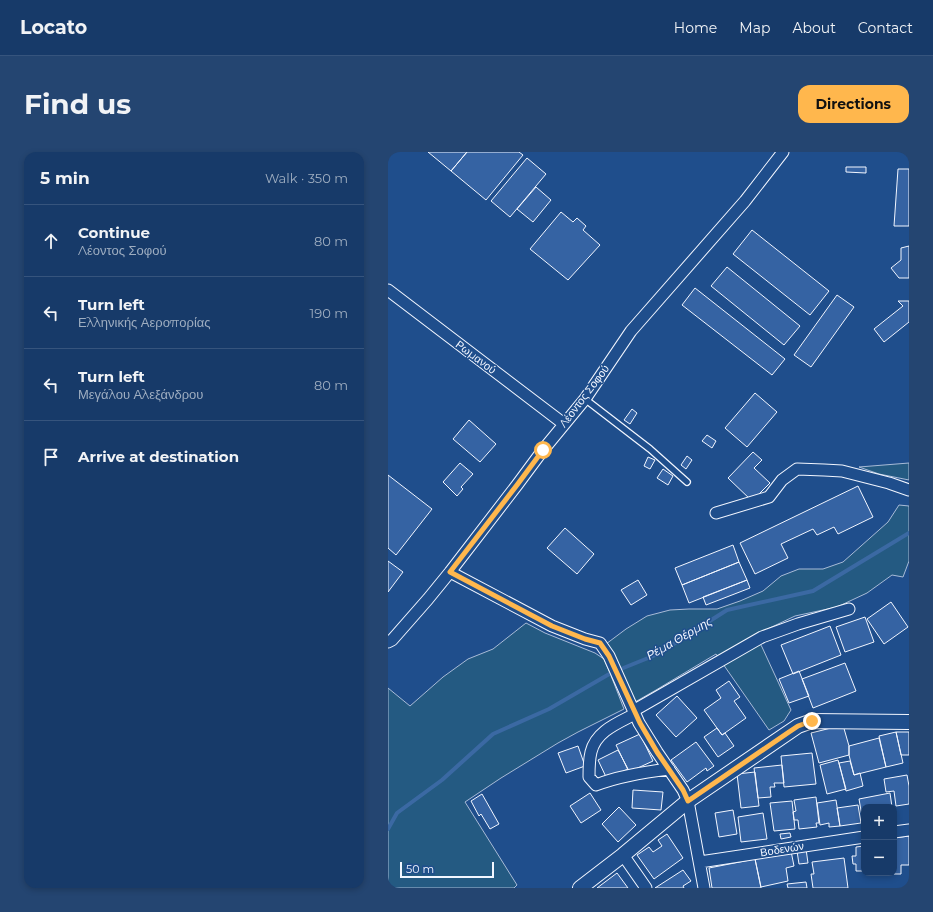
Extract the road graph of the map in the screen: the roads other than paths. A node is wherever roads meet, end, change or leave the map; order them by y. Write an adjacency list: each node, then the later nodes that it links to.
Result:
1 (783, 152): 3 (street, Λέοντος Σοφού)
2 (388, 290): 4 (street, Ρωμανού)
3 (585, 399): 4 (street, Λέοντος Σοφού); 5 (lane)
4 (564, 424): 8 (street, Λέοντος Σοφού)
5 (687, 482)
6 (909, 490): 7 (street)
7 (716, 513)
8 (450, 572): 10 (street, Λέοντος Σοφού); 11 (street)
9 (849, 609): 11 (street)
10 (388, 642)
11 (634, 713): 13 (street); 13 (street)
12 (909, 722): 14 (street)
13 (669, 770): 14 (street)
14 (688, 801): 18 (street); 19 (street)
15 (909, 830): 16 (street)
16 (897, 832)
17 (861, 837): 19 (street, Βοδενών)
18 (622, 855): 20 (street); 21 (street)
19 (700, 862): 22 (street)
20 (580, 888)
21 (646, 888)
22 (704, 888)

